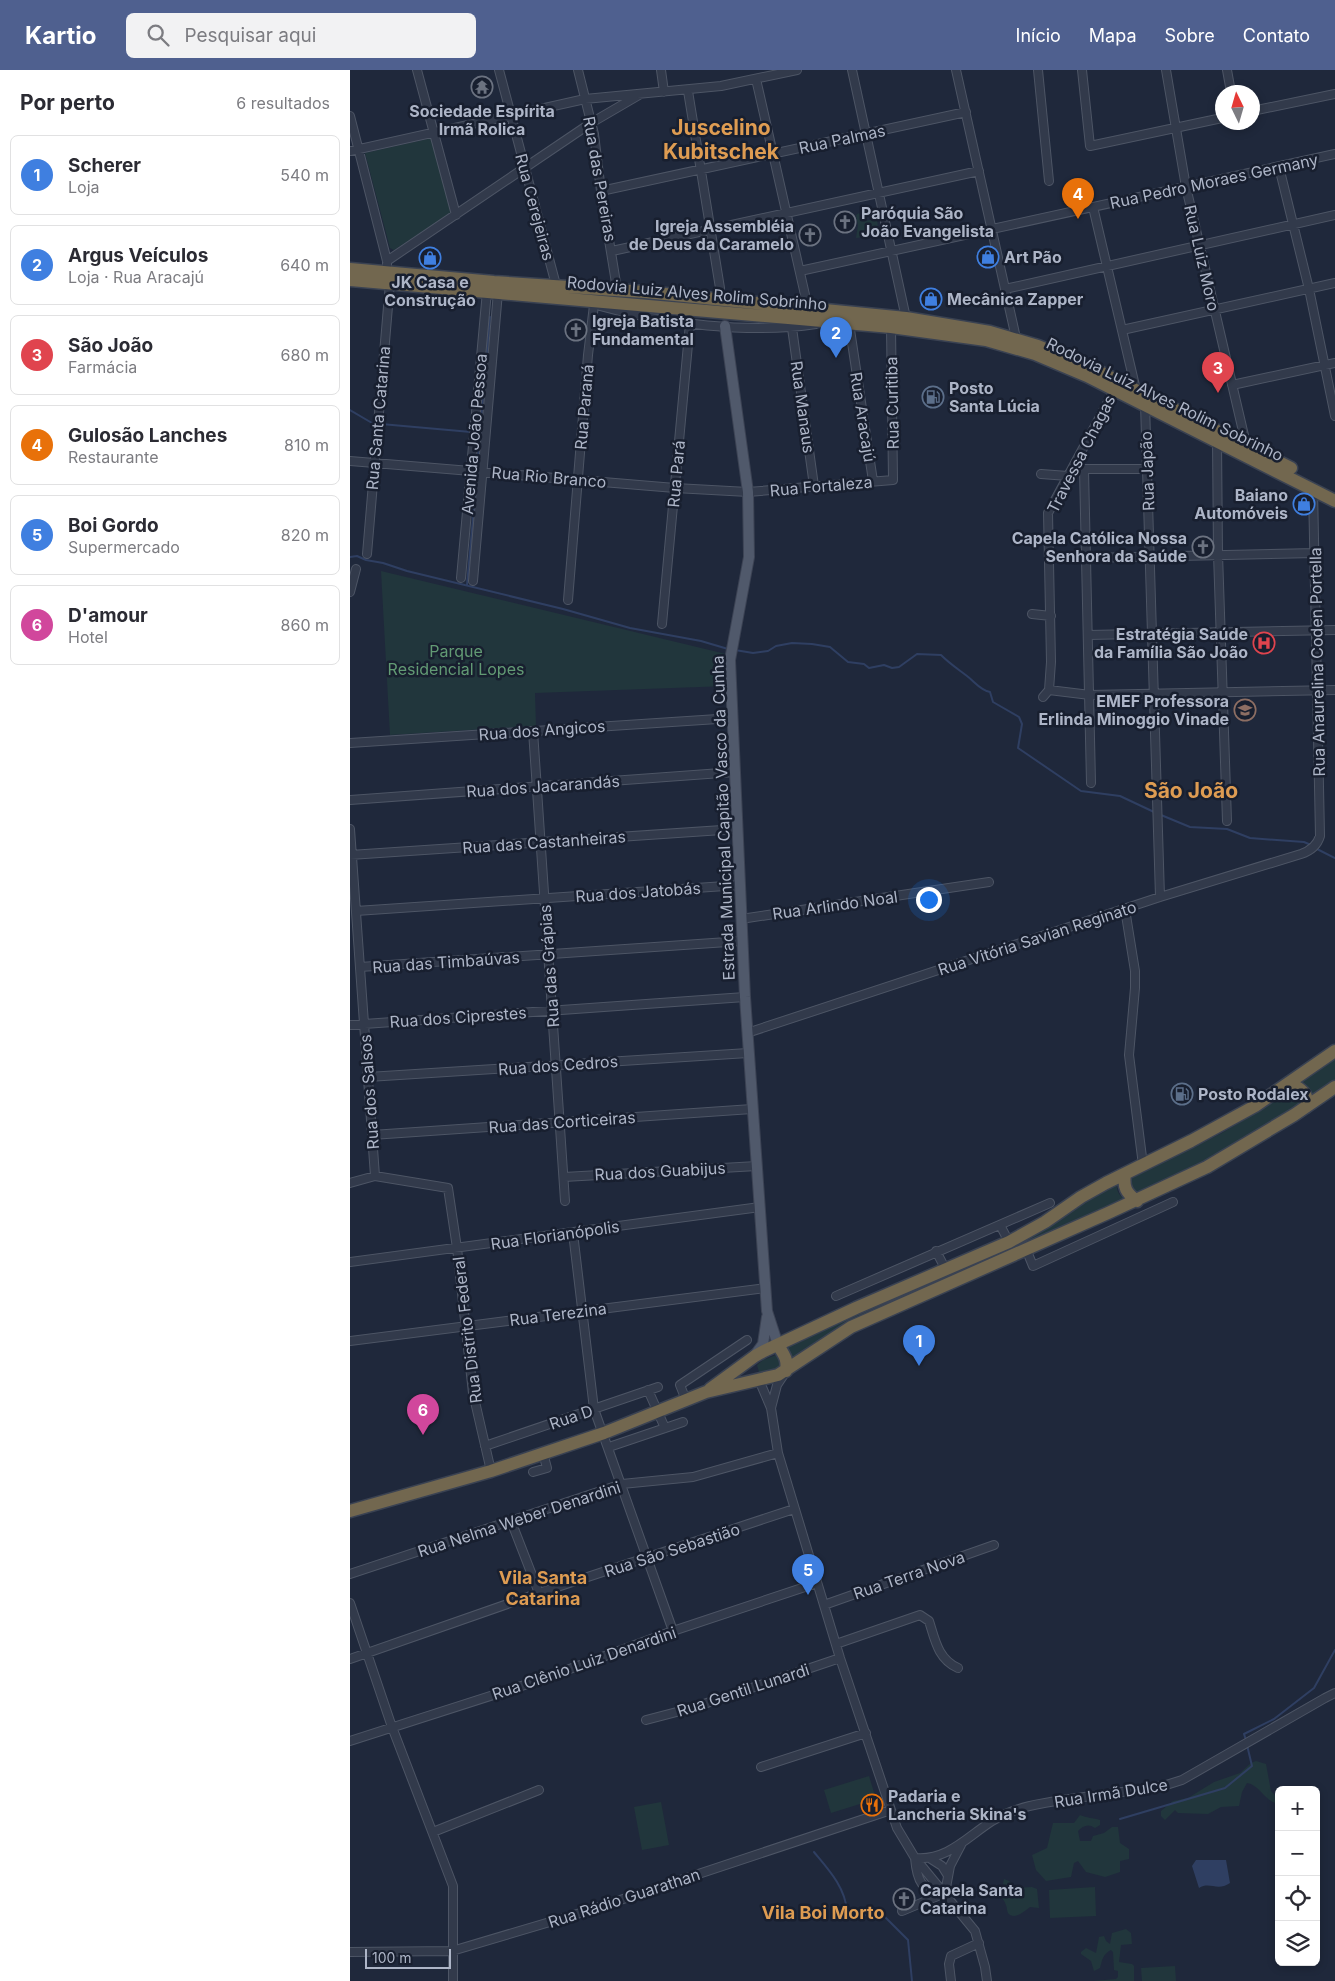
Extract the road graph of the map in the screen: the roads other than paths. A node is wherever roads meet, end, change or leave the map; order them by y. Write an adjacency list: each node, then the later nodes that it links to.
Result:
1 (417, 70): 26 (street)
2 (499, 70): 21 (street, Rua Cerejeiras)
3 (578, 70): 18 (street, Rua das Pereiras)
4 (661, 70): 15 (street)
5 (797, 70): 12 (street)
6 (852, 70): 27 (street)
7 (956, 70): 20 (street)
8 (1038, 70): 36 (street)
9 (1082, 70): 25 (street)
10 (1166, 70): 25 (street, Rua Luiz Moro)
11 (1228, 70): 13 (street)
12 (756, 79): 14 (street); 30 (street)
13 (1230, 85)
14 (688, 91): 15 (street); 34 (street)
15 (664, 92): 16 (street)
16 (643, 93): 18 (street); 24 (street)
17 (1335, 94): 19 (street)
18 (585, 99): 21 (street); 24 (street, Rua das Pereiras)
19 (1260, 110)
20 (966, 112): 27 (street, Rua Palmas); 35 (street)
21 (510, 114): 26 (street); 33 (street, Rua Cerejeiras)
22 (350, 116): 28 (street, Rua Santa Catarina)
23 (1215, 119): 25 (street)
24 (591, 123): 33 (street); 38 (street, Rua das Pereiras)
25 (1175, 128): 37 (street, Rua Luiz Moro)
26 (434, 132): 28 (street); 42 (street)
27 (866, 134): 30 (street, Rua Palmas); 39 (street)
28 (358, 149): 29 (street); 51 (street, Rua Santa Catarina)
29 (350, 151)
30 (773, 154): 34 (street, Rua Palmas); 41 (street)
31 (1335, 154): 32 (street, Rua Pedro Moraes Germany)
32 (1279, 166): 37 (street, Rua Pedro Moraes Germany); 44 (street)
33 (524, 168): 42 (street); 55 (street, Rua Cerejeiras)
34 (701, 170): 38 (street, Rua Palmas); 45 (street)
35 (979, 171): 39 (street); 46 (street)
36 (1049, 181)
37 (1186, 187): 40 (street, Rua Pedro Moraes Germany); 47 (street, Rua Luiz Moro)
38 (601, 191): 48 (street, Rua das Pereiras)
39 (879, 192): 41 (street); 49 (street)
40 (1093, 208): 46 (street, Rua Pedro Moraes Germany); 50 (street)
41 (786, 213): 45 (street); 52 (street)
42 (456, 215): 51 (street)
43 (1335, 215): 44 (street)
44 (1293, 225): 47 (street); 59 (street)
45 (710, 229): 48 (street); 56 (street)
46 (992, 230): 49 (street, Rua Pedro Moraes Germany); 58 (street)
47 (1199, 246): 50 (street); 63 (street, Rua Luiz Moro)
48 (612, 251): 57 (street, Rua das Pereiras)
49 (892, 252): 52 (street, Rua Pedro Moraes Germany); 64 (street)
50 (1107, 266): 58 (street); 71 (street)
51 (388, 272): 53 (highway, Rodovia Luiz Alves Rolim Sobrinho); 55 (highway, Rodovia Luiz Alves Rolim Sobrinho); 60 (highway, Rodovia Luiz Alves Rolim Sobrinho); 83 (street, Rua Santa Catarina)
52 (800, 272): 62 (street)
53 (352, 274)
54 (1335, 283): 59 (street)
55 (556, 285): 57 (highway, Rodovia Luiz Alves Rolim Sobrinho)
56 (720, 288)
57 (617, 289): 62 (highway, Rodovia Luiz Alves Rolim Sobrinho)
58 (1005, 289): 72 (street)
59 (1309, 289): 63 (street); 74 (street)
60 (493, 291): 61 (highway, Rodovia Luiz Alves Rolim Sobrinho); 86 (street, Avenida João Pessoa); 86 (street, Avenida João Pessoa)
61 (589, 302): 65 (highway, Rodovia Luiz Alves Rolim Sobrinho); 66 (street); 89 (street, Rua Paraná)
62 (808, 308): 64 (highway, Rodovia Luiz Alves Rolim Sobrinho)
63 (1214, 310): 71 (street); 75 (street, Rua Luiz Moro)
64 (906, 318): 72 (highway, Rodovia Luiz Alves Rolim Sobrinho)
65 (833, 322): 67 (highway, Rodovia Luiz Alves Rolim Sobrinho); 70 (street)
66 (690, 323): 68 (street); 93 (street, Rua Pará)
67 (849, 323): 69 (highway, Rodovia Luiz Alves Rolim Sobrinho); 91 (street, Rua Aracajú)
68 (725, 326): 70 (street); 96 (main road, Estrada Municipal Capitão Vasco da Cunha)
69 (891, 327): 76 (highway, Rodovia Luiz Alves Rolim Sobrinho); 90 (street, Rua Curitiba)
70 (792, 328): 92 (street, Rua Manaus)
71 (1122, 330): 77 (street)
72 (1016, 338): 77 (highway, Rodovia Luiz Alves Rolim Sobrinho)
73 (1335, 363): 74 (street)
74 (1324, 365): 75 (street); 79 (street)
75 (1232, 385): 81 (street, Rua Luiz Moro)
76 (1115, 389): 78 (highway, Rodovia Luiz Alves Rolim Sobrinho); 87 (street, Travessa Chagas)
77 (1136, 390): 81 (highway, Rodovia Luiz Alves Rolim Sobrinho)
78 (1146, 404): 80 (highway, Rodovia Luiz Alves Rolim Sobrinho); 85 (street, Rua Japão)
79 (1335, 416)
80 (1217, 440): 94 (highway, Rodovia Luiz Alves Rolim Sobrinho); 100 (street)
81 (1246, 444): 95 (highway, Rodovia Luiz Alves Rolim Sobrinho)
82 (350, 461): 83 (street, Rua Rio Branco)
83 (375, 463): 86 (street, Rua Rio Branco); 99 (street, Rua Santa Catarina)
84 (1084, 469): 85 (street); 87 (street); 102 (street)
85 (1147, 469): 101 (street, Rua Japão)
86 (477, 471): 89 (street, Rua Rio Branco); 104 (street, Avenida João Pessoa); 105 (street, Avenida João Pessoa)
87 (1069, 473): 88 (street); 109 (street, Travessa Chagas)
88 (1041, 474)
89 (578, 480): 93 (street, Rua Rio Branco); 107 (street, Rua Paraná)
90 (893, 480): 91 (street, Rua Fortaleza)
91 (873, 481): 92 (street, Rua Fortaleza)
92 (814, 486): 96 (street, Rua Fortaleza)
93 (675, 488): 96 (street, Rua Rio Branco); 110 (street, Rua Pará)
94 (1313, 489): 97 (highway, Rodovia Luiz Alves Rolim Sobrinho); 98 (street, Rua Anaurelina Coden Portella)
95 (1335, 490)
96 (748, 492): 121 (main road, Estrada Municipal Capitão Vasco da Cunha)
97 (1335, 500)
98 (1315, 553): 100 (street); 111 (street, Rua Anaurelina Coden Portella)
99 (367, 554)
100 (1218, 554): 101 (street); 113 (street)
101 (1150, 556): 102 (street); 114 (street, Rua Japão)
102 (1086, 558): 115 (street)
103 (356, 569): 106 (street)
104 (461, 578)
105 (473, 581)
106 (350, 592)
107 (568, 600)
108 (1032, 614): 109 (street)
109 (1050, 616): 120 (street, Travessa Chagas)
110 (662, 624)
111 (1317, 630): 112 (street); 113 (street); 117 (street, Rua Anaurelina Coden Portella)
112 (1335, 630)
113 (1220, 632): 114 (street); 118 (street)
114 (1152, 634): 115 (street); 119 (street, Rua Japão)
115 (1088, 635): 120 (street)
116 (1335, 690): 117 (street)
117 (1318, 691): 118 (street); 131 (street, Rua Anaurelina Coden Portella)
118 (1223, 693): 119 (street); 128 (street)
119 (1153, 694): 120 (street); 137 (street, Rua Japão)
120 (1090, 696): 125 (street)
121 (733, 718): 122 (street, Rua dos Angicos); 124 (main road, Estrada Municipal Capitão Vasco da Cunha)
122 (533, 731): 123 (street, Rua dos Angicos); 126 (street, Rua das Grápias)
123 (350, 743)
124 (735, 772): 126 (street, Rua dos Jacarandás); 130 (main road, Estrada Municipal Capitão Vasco da Cunha)
125 (1091, 783)
126 (537, 786): 127 (street, Rua dos Jacarandás); 132 (street, Rua das Grápias)
127 (350, 800)
128 (1227, 821)
129 (350, 829): 133 (street, Rua dos Salsos)
130 (737, 830): 132 (street, Rua das Castanheiras); 135 (main road, Estrada Municipal Capitão Vasco da Cunha)
131 (1319, 840): 137 (street, Rua Vitória Savian Reginato)
132 (541, 842): 133 (street, Rua das Castanheiras); 136 (street, Rua das Grápias)
133 (351, 855): 139 (street, Rua dos Salsos)
134 (989, 882): 140 (street, Rua Arlindo Noal)
135 (740, 885): 136 (street, Rua dos Jatobás); 140 (main road, Estrada Municipal Capitão Vasco da Cunha)
136 (544, 898): 139 (street, Rua dos Jatobás); 142 (street, Rua das Grápias)
137 (1160, 898): 138 (street, Rua Vitória Savian Reginato)
138 (1125, 909): 148 (street, Rua Vitória Savian Reginato); 159 (street)
139 (356, 911): 143 (street, Rua dos Salsos)
140 (741, 919): 141 (main road, Estrada Municipal Capitão Vasco da Cunha)
141 (742, 941): 142 (street, Rua das Timbaúvas); 144 (main road, Estrada Municipal Capitão Vasco da Cunha)
142 (548, 955): 143 (street, Rua das Timbaúvas); 145 (street, Rua das Grápias)
143 (360, 968): 146 (street, Rua dos Salsos)
144 (745, 997): 145 (street, Rua dos Ciprestes); 148 (main road, Estrada Municipal Capitão Vasco da Cunha)
145 (552, 1010): 146 (street, Rua dos Ciprestes); 151 (street, Rua das Grápias)
146 (364, 1023): 147 (street, Rua dos Ciprestes); 152 (street, Rua dos Salsos)
147 (350, 1025)
148 (747, 1032): 150 (main road, Estrada Municipal Capitão Vasco da Cunha)
149 (1335, 1051): 153 (highway)
150 (748, 1053): 151 (street, Rua dos Cedros); 156 (main road, Estrada Municipal Capitão Vasco da Cunha)
151 (556, 1065): 152 (street, Rua dos Cedros); 157 (street, Rua das Grápias)
152 (368, 1077): 158 (street, Rua dos Salsos)
153 (1289, 1083): 155 (highway); 159 (highway)
154 (1335, 1087): 155 (highway)
155 (1306, 1107): 165 (highway)
156 (752, 1109): 157 (street, Rua das Corticeiras); 160 (main road, Estrada Municipal Capitão Vasco da Cunha)
157 (560, 1122): 158 (street, Rua das Corticeiras); 163 (street, Rua das Grápias)
158 (372, 1135): 162 (street, Rua dos Salsos)
159 (1143, 1165): 161 (highway)
160 (757, 1166): 163 (street, Rua dos Guabijus); 169 (main road, Estrada Municipal Capitão Vasco da Cunha)
161 (1125, 1174): 165 (highway); 176 (highway)
162 (375, 1176): 164 (street); 177 (street, Rua Distrito Federal)
163 (564, 1177): 166 (street, Rua das Grápias)
164 (350, 1183)
165 (1137, 1200): 170 (street); 171 (highway)
166 (565, 1201)
167 (1173, 1202): 170 (street)
168 (1050, 1203): 172 (street)
169 (760, 1207): 173 (street, Rua Florianópolis); 183 (main road, Estrada Municipal Capitão Vasco da Cunha)
170 (1144, 1216): 175 (street)
171 (1087, 1222): 174 (highway); 175 (street)
172 (1000, 1225): 176 (street); 179 (street)
173 (573, 1233): 177 (street, Rua Florianópolis); 185 (street)
174 (1055, 1236): 178 (highway); 180 (street)
175 (1094, 1239): 180 (street)
176 (1009, 1242): 182 (highway)
177 (457, 1248): 181 (street, Rua Florianópolis); 187 (street, Rua Distrito Federal)
178 (1026, 1249): 180 (street); 192 (highway)
179 (936, 1251): 182 (street); 184 (street)
180 (1065, 1252)
181 (350, 1262)
182 (946, 1270): 190 (highway)
183 (766, 1288): 185 (street, Rua Terezina); 186 (main road, Estrada Municipal Capitão Vasco da Cunha)
184 (836, 1296)
185 (582, 1311): 187 (street, Rua Terezina); 199 (street)
186 (768, 1312): 190 (main road, Estrada Municipal Capitão Vasco da Cunha); 191 (main road, Estrada Municipal Capitão Vasco da Cunha)
187 (466, 1326): 189 (street, Rua Terezina); 204 (street, Rua Distrito Federal)
188 (747, 1340): 197 (street)
189 (350, 1341)
190 (778, 1345): 191 (highway); 192 (highway)
191 (755, 1356): 193 (highway); 196 (highway)
192 (786, 1371): 193 (highway); 198 (street)
193 (759, 1380): 196 (highway); 198 (street)
194 (658, 1387): 195 (street, Rua D)
195 (648, 1390): 199 (street, Rua D); 200 (street)
196 (706, 1392): 197 (highway)
197 (686, 1400): 200 (highway)
198 (771, 1408): 207 (street)
199 (594, 1409): 203 (street); 204 (street, Rua D)
200 (658, 1411): 202 (street); 203 (highway)
201 (683, 1422): 202 (street)
202 (665, 1428): 205 (street)
203 (604, 1433): 205 (street); 206 (highway)
204 (485, 1446): 208 (street, Rua Distrito Federal)
205 (609, 1447): 210 (street)
206 (544, 1453): 208 (highway); 209 (street)
207 (778, 1453): 210 (street, Rua Nelma Weber Denardini); 211 (street)
208 (491, 1471): 212 (highway)
209 (533, 1472)
210 (622, 1484): 213 (street, Rua Nelma Weber Denardini); 215 (street)
211 (794, 1509): 215 (street, Rua São Sebastião); 217 (street)
212 (350, 1511)
213 (511, 1521): 216 (street, Rua Nelma Weber Denardini); 218 (street)
214 (994, 1545): 220 (street, Rua Terra Nova)
215 (648, 1558): 218 (street, Rua São Sebastião); 221 (street)
216 (350, 1574)
217 (817, 1583): 220 (street); 221 (street, Rua Clênio Luiz Denardini)
218 (539, 1593): 223 (street, Rua São Sebastião)
219 (350, 1603): 223 (street)
220 (824, 1604): 222 (street)
221 (673, 1631): 229 (street, Rua Clênio Luiz Denardini)
222 (836, 1644): 224 (street); 226 (street)
223 (367, 1653): 225 (street, Rua São Sebastião); 229 (street)
224 (840, 1658): 228 (street, Rua Gentil Lunardi); 230 (street)
225 (350, 1659)
226 (958, 1668)
227 (1335, 1694): 236 (street, Rua Irmã Dulce)
228 (646, 1720)
229 (392, 1727): 231 (street, Rua Clênio Luiz Denardini); 235 (street)
230 (866, 1733): 232 (street); 234 (street)
231 (350, 1741)
232 (761, 1767)
233 (539, 1790): 235 (street)
234 (891, 1810): 237 (street); 243 (street, Rua Rádio Guarathan)
235 (433, 1832): 243 (street)
236 (964, 1842): 238 (street, Rua Irmã Dulce); 239 (street, Rua Irmã Dulce)
237 (915, 1858): 238 (street); 240 (street); 240 (street)
238 (931, 1859): 239 (street)
239 (947, 1874): 240 (street, Rua Irmã Dulce)
240 (945, 1893): 241 (street); 242 (street)
241 (902, 1911)
242 (978, 1943): 246 (street); 247 (street)
243 (452, 1951): 244 (street, Rua Rádio Guarathan); 245 (street)
244 (350, 1952)
245 (453, 1981)
246 (951, 1981)
247 (987, 1981)

